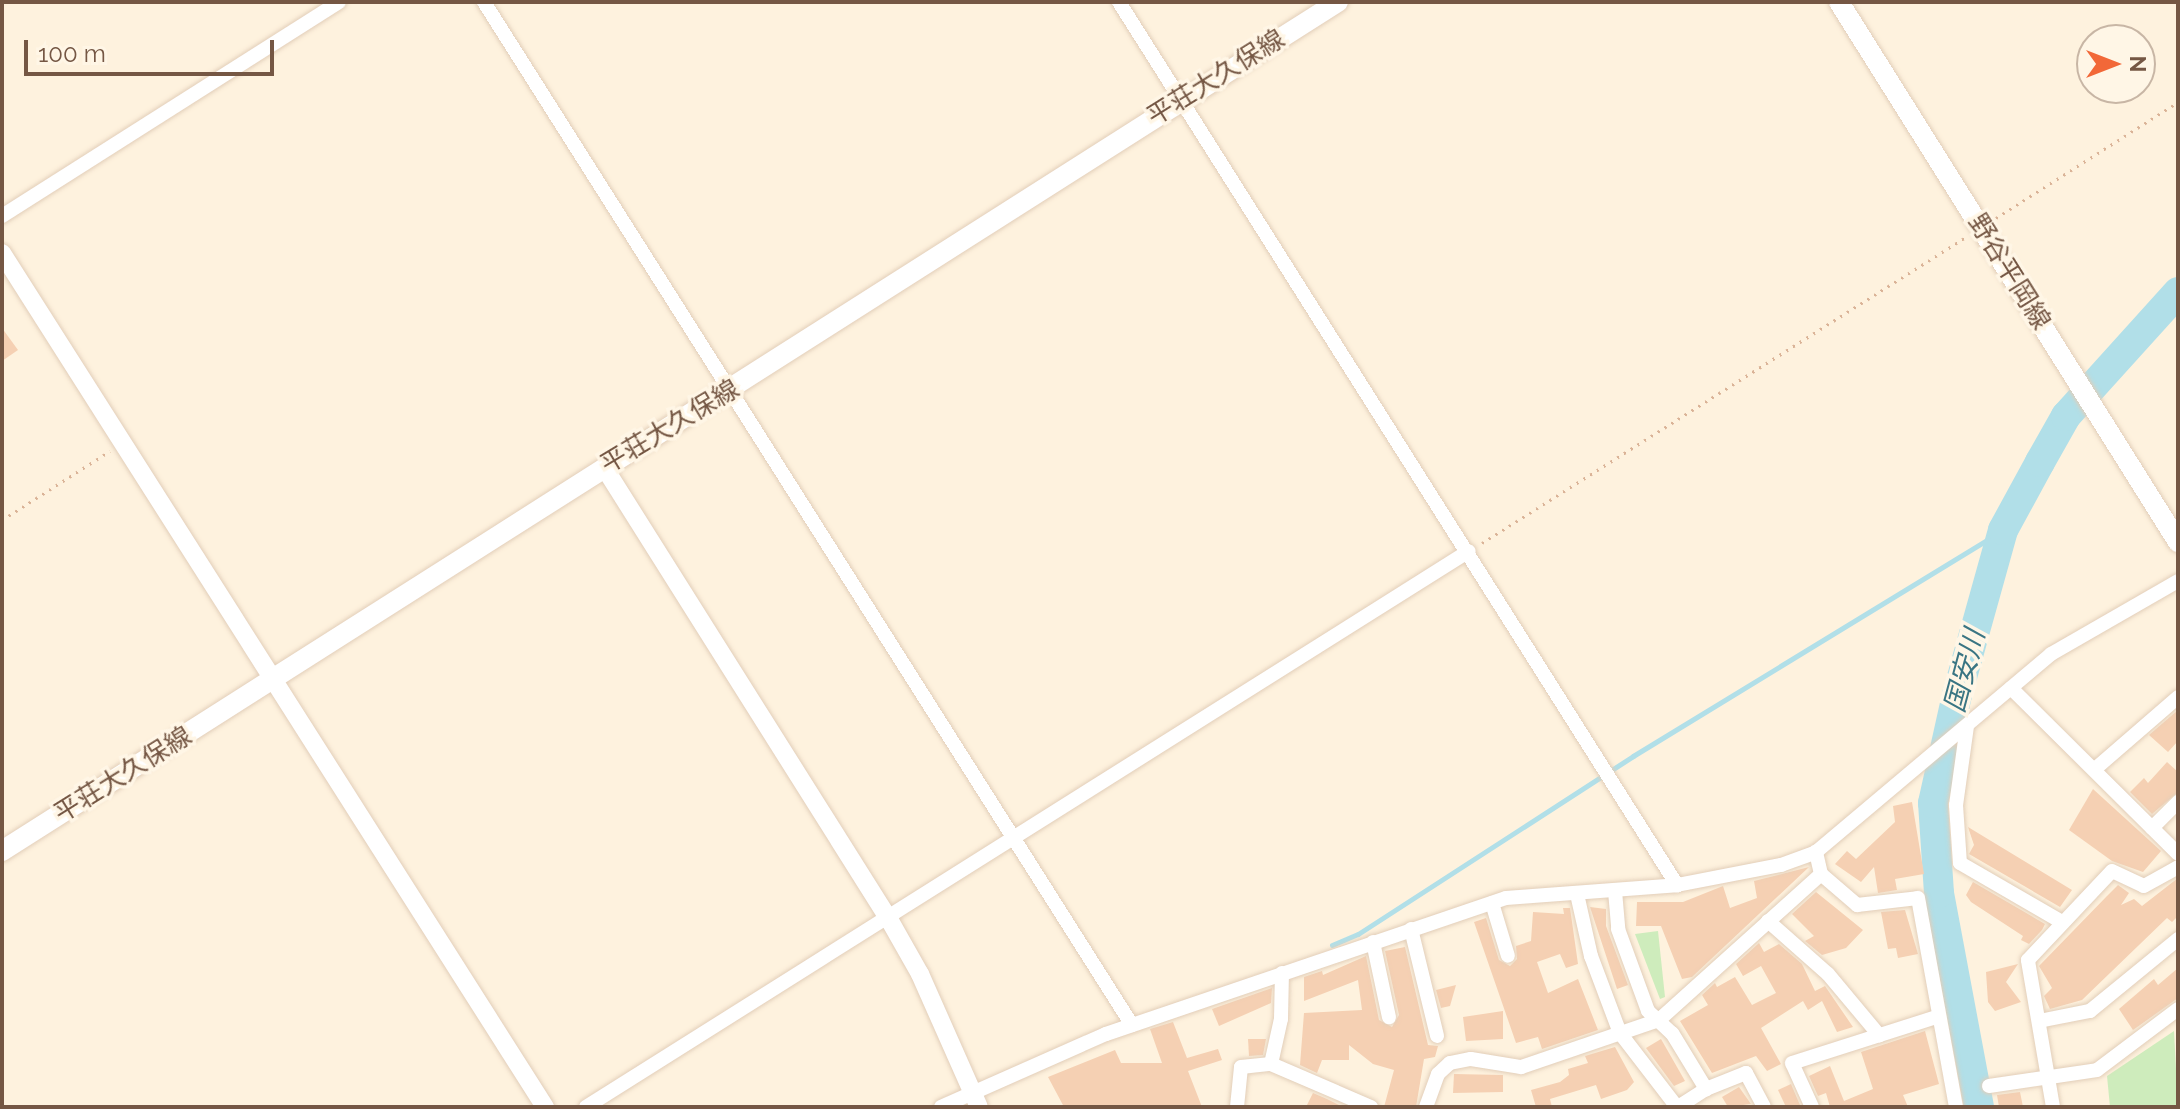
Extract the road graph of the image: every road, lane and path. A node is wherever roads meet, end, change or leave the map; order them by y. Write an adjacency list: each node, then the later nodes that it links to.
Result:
1 (339, 2): 8 (street)
2 (484, 2): 11 (street)
3 (1119, 2): 6 (street)
4 (1338, 2): 6 (main road, 平荘大久保線)
5 (1839, 2): 9 (main road, 野谷平岡線)
6 (1181, 99): 11 (main road, 平荘大久保線); 16 (street)
7 (2178, 102): 9 (path)
8 (2, 216)
9 (1982, 227): 15 (main road, 野谷平岡線); 16 (path)
10 (2, 253): 12 (street)
11 (732, 390): 13 (main road, 平荘大久保線); 25 (street)
12 (123, 442): 14 (path); 18 (street)
13 (604, 467): 18 (main road, 平荘大久保線); 35 (street)
14 (2, 520)
15 (2178, 542)
16 (1469, 551): 25 (street); 31 (street)
17 (2178, 581): 19 (street)
18 (275, 679): 26 (main road, 平荘大久保線); 57 (street)
19 (2011, 688): 21 (street); 22 (street)
20 (2178, 697): 22 (street)
21 (1967, 726): 27 (street); 37 (street)
22 (2095, 769): 24 (street)
23 (2178, 802): 24 (street)
24 (2152, 828): 28 (street)
25 (1015, 839): 35 (street); 48 (street)
26 (2, 851)
27 (1816, 852): 30 (street); 31 (street)
28 (2178, 854)
29 (2178, 867): 37 (street)
30 (1821, 874): 36 (street); 44 (street)
31 (1677, 885): 32 (street)
32 (1615, 891): 33 (street); 46 (street)
33 (1577, 894): 34 (street); 49 (street)
34 (1492, 903): 38 (street); 41 (street)
35 (890, 921): 56 (street); 58 (street)
36 (1768, 921): 46 (street); 50 (street)
37 (2060, 921): 47 (street)
38 (1411, 929): 40 (street); 51 (street)
39 (2178, 939): 47 (street)
40 (1373, 942): 42 (street); 45 (street)
41 (1508, 956)
42 (1282, 973): 48 (street); 52 (street)
43 (2178, 1009): 53 (street)
44 (1939, 1016): 50 (street); 66 (street)
45 (1389, 1017)
46 (1659, 1020): 49 (street); 55 (street)
47 (2039, 1021): 53 (street)
48 (1132, 1025): 56 (street)
49 (1620, 1033): 62 (street); 63 (street)
50 (1879, 1035): 65 (street)
51 (1437, 1036)
52 (1271, 1064): 60 (street); 61 (street)
53 (2048, 1078): 54 (street); 67 (street)
54 (1989, 1086)
55 (1706, 1089): 63 (street); 64 (street)
56 (976, 1099): 59 (street)
57 (545, 1107)
58 (586, 1107)
59 (941, 1107)
60 (1237, 1107)
61 (1371, 1107)
62 (1426, 1107)
63 (1678, 1107)
64 (1764, 1107)
65 (1812, 1107)
66 (1956, 1107)
67 (2053, 1107)

